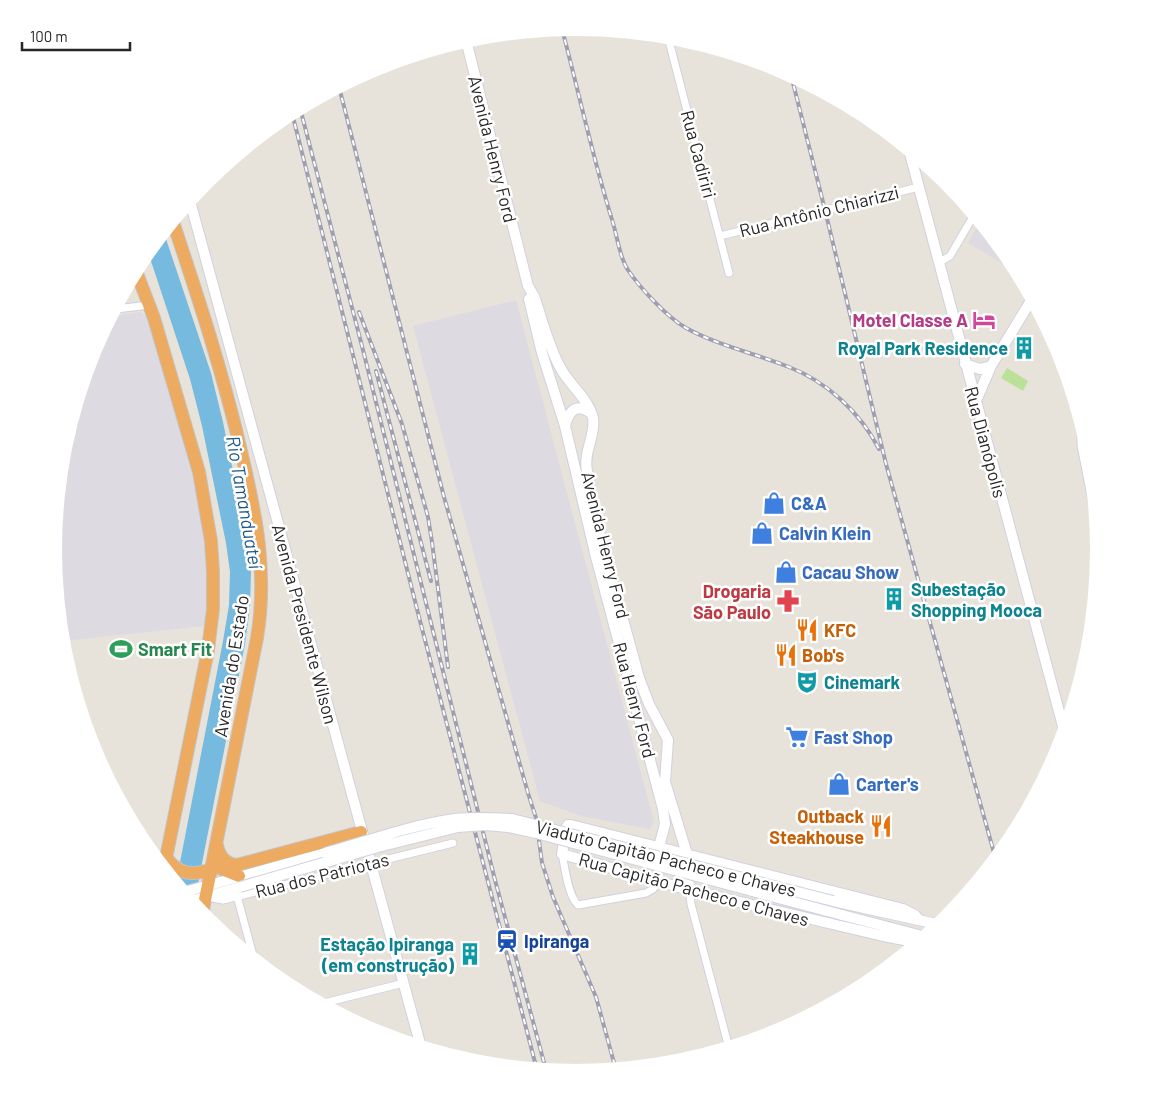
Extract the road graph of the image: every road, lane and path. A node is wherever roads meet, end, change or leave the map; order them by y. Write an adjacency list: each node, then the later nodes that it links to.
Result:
1 (670, 45): 8 (street, Rua Cadiriri)
2 (468, 48): 12 (street, Avenida Henry Ford)
3 (912, 160): 4 (street, Rua Dianópolis)
4 (918, 187): 8 (street, Rua Antônio Chiarizzi); 9 (street, Rua Dianópolis)
5 (192, 209): 24 (street, Avenida Presidente Wilson)
6 (971, 221): 9 (street)
7 (175, 229): 26 (highway, Avenida do Estado)
8 (720, 236): 10 (street, Rua Cadiriri)
9 (940, 262): 16 (street, Rua Dianópolis)
10 (729, 273)
11 (139, 280): 14 (highway, Avenida do Estado)
12 (528, 286): 19 (street, Avenida Henry Ford); 20 (street, Rua Henry Ford)
13 (1028, 304): 17 (street)
14 (149, 305): 15 (street); 30 (highway, Avenida do Estado)
15 (123, 307)
16 (965, 364): 17 (street); 18 (street, Rua Dianópolis)
17 (991, 366): 18 (street)
18 (976, 403): 21 (street, Rua Dianópolis)
19 (591, 414): 20 (street); 22 (street, Avenida Henry Ford)
20 (565, 426): 23 (street, Rua Henry Ford)
21 (1061, 721)
22 (668, 740): 23 (street); 29 (street)
23 (646, 743): 27 (street, Rua Henry Ford)
24 (361, 832): 26 (highway); 31 (street, Avenida Presidente Wilson)
25 (452, 843): 31 (street, Rua dos Patriotas)
26 (217, 844): 33 (highway, Avenida do Estado)
27 (659, 847): 28 (street, Rua Capitão Pacheco e Chaves); 29 (street, Rua Capitão Pacheco e Chaves); 34 (street, Rua Henry Ford)
28 (562, 854): 34 (street, Rua Capitão Pacheco e Chaves); 34 (street)
29 (687, 854): 36 (street); 43 (street, Rua Capitão Pacheco e Chaves)
30 (166, 859)
31 (370, 862): 35 (street, Rua dos Patriotas); 50 (street, Avenida Presidente Wilson)
32 (169, 864): 33 (highway)
33 (212, 866): 35 (highway); 38 (highway, Avenida do Estado)
34 (658, 882): 36 (street, Rua Capitão Pacheco e Chaves)
35 (239, 886): 38 (street, Viaduto Capitão Pacheco e Chaves); 40 (street, Viaduto Capitão Pacheco e Chaves, bridge); 42 (street, Viaduto Capitão Pacheco e Chaves, bridge); 49 (street)
36 (689, 890): 45 (street, Rua Capitão Pacheco e Chaves); 53 (street)
37 (192, 892): 38 (street)
38 (207, 892): 39 (street); 41 (highway, Avenida do Estado)
39 (198, 898)
40 (833, 901): 43 (street, Rua Capitão Pacheco e Chaves)
41 (204, 905)
42 (843, 915): 45 (street); 46 (street, Rua Capitão Pacheco e Chaves)
43 (924, 921): 44 (street, Rua Capitão Pacheco e Chaves); 46 (street)
44 (931, 923)
45 (879, 935): 46 (street, Rua Capitão Pacheco e Chaves)
46 (901, 936): 47 (street, Rua Capitão Pacheco e Chaves); 48 (street, Rua Capitão Pacheco e Chaves)
47 (916, 937)
48 (912, 940)
49 (252, 949)
50 (404, 983): 51 (street); 52 (street, Avenida Presidente Wilson)
51 (330, 1002)
52 (419, 1040)
53 (727, 1042)

